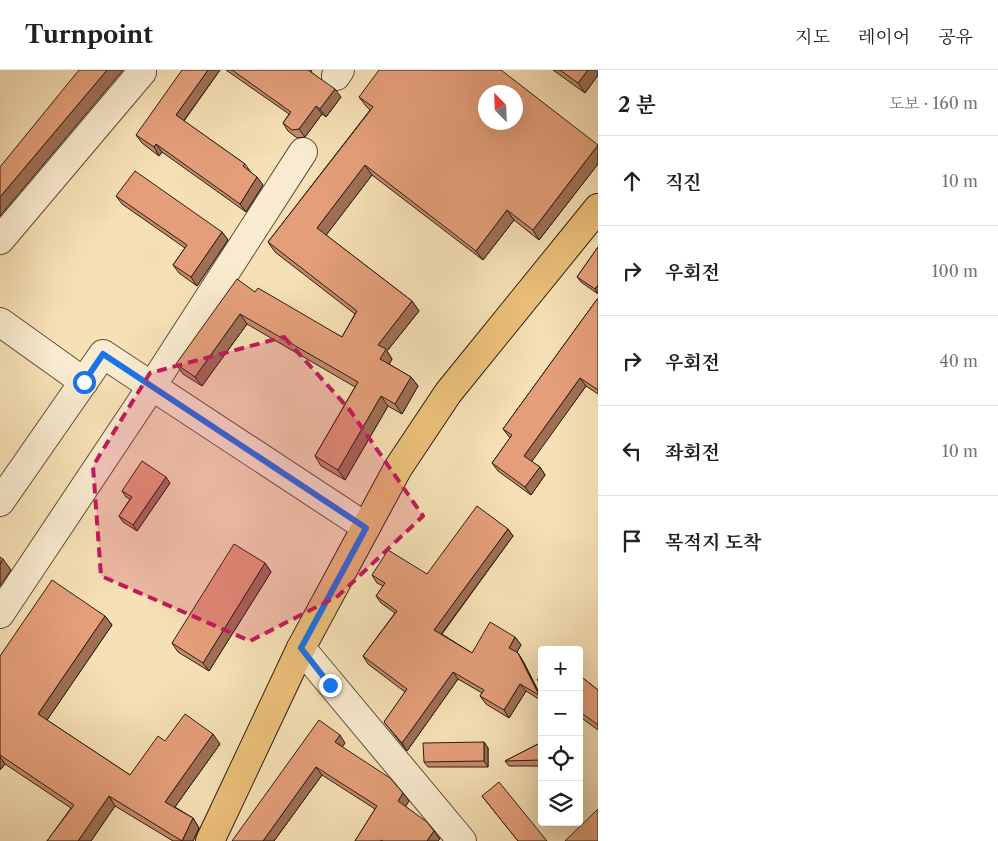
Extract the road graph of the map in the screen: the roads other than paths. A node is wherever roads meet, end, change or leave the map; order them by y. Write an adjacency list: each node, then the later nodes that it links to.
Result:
1 (142, 72): 4 (street)
2 (303, 152): 7 (street)
3 (598, 208): 9 (main road)
4 (0, 240)
5 (0, 322): 6 (street)
6 (84, 382): 7 (street); 8 (street)
7 (152, 386): 9 (street); 10 (street)
8 (0, 502)
9 (366, 528): 11 (main road)
10 (0, 614)
11 (301, 648): 12 (main road); 13 (street)
12 (210, 841)
13 (462, 841)

